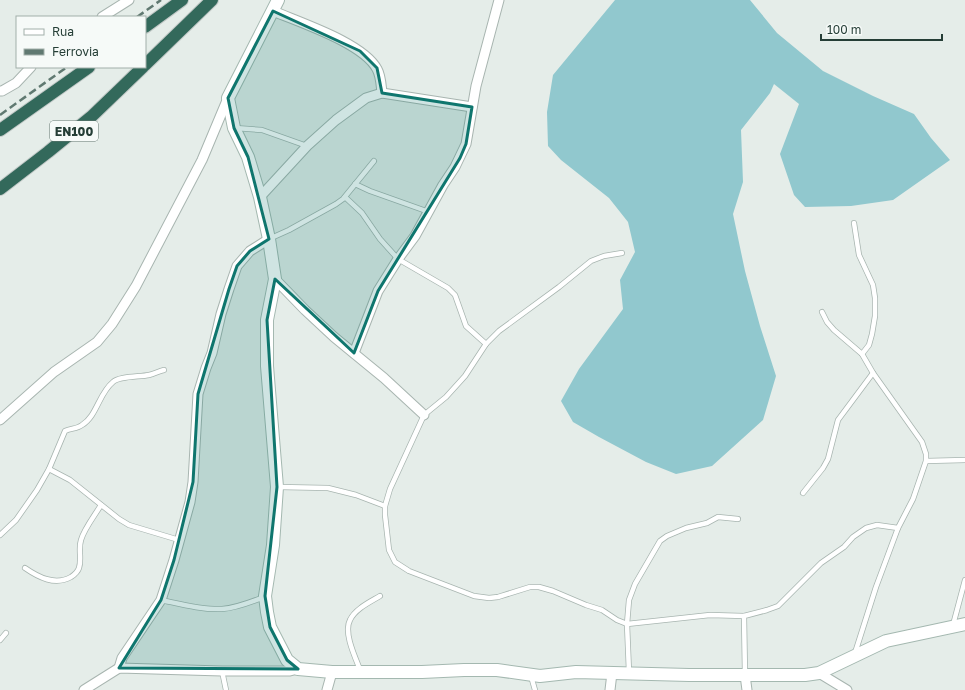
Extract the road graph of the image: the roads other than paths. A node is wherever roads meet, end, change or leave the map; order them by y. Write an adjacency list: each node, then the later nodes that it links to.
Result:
1 (129, 0): 6 (street)
2 (182, 0): 7 (highway)
3 (212, 0): 8 (highway)
4 (499, 0): 15 (street)
5 (276, 5): 13 (street); 14 (street)
6 (104, 16)
7 (146, 26)
8 (146, 64)
9 (29, 68): 12 (street)
10 (88, 68): 17 (highway)
11 (142, 68): 21 (highway, EN100)
12 (0, 91)
13 (382, 93): 15 (street); 18 (street)
14 (228, 98): 16 (street); 37 (street)
15 (472, 107): 24 (street)
16 (234, 128): 18 (lane); 22 (street)
17 (0, 130)
18 (307, 146): 22 (street)
19 (374, 161): 20 (lane)
20 (355, 184): 23 (lane); 24 (lane)
21 (0, 189)
22 (260, 197): 26 (street)
23 (345, 197): 26 (lane); 28 (lane)
24 (429, 212): 28 (street)
25 (854, 223): 33 (lane)
26 (270, 239): 29 (street); 48 (street)
27 (622, 253): 31 (lane)
28 (398, 259): 31 (lane); 32 (street)
29 (275, 279): 32 (street); 41 (street)
30 (822, 312): 33 (lane)
31 (486, 344): 36 (lane)
32 (354, 353): 36 (street)
33 (862, 354): 35 (lane)
34 (164, 370): 40 (lane)
35 (873, 373): 39 (lane); 42 (lane)
36 (424, 415): 44 (lane)
37 (0, 420)
38 (965, 460): 39 (lane)
39 (926, 461): 46 (lane)
40 (49, 469): 43 (lane); 47 (lane)
41 (277, 487): 44 (lane); 51 (street)
42 (803, 493)
43 (101, 505): 48 (lane); 49 (lane)
44 (385, 506): 55 (lane)
45 (738, 519): 55 (lane)
46 (898, 528): 54 (lane); 60 (lane)
47 (0, 534)
48 (179, 540): 53 (street)
49 (25, 568)
50 (965, 580): 57 (lane)
51 (265, 596): 53 (lane); 62 (street)
52 (380, 596): 65 (lane)
53 (161, 600): 61 (street)
54 (744, 616): 55 (lane); 69 (lane)
55 (627, 624): 67 (lane)
56 (965, 624): 57 (street)
57 (953, 627): 60 (street)
58 (6, 633): 59 (lane)
59 (0, 640)
60 (854, 656): 68 (street)
61 (119, 668): 63 (street); 71 (street)
62 (298, 670): 63 (street); 64 (street)
63 (222, 671): 72 (lane)
64 (332, 672): 65 (street); 73 (street)
65 (361, 672): 70 (street)
66 (612, 673): 67 (street); 70 (street); 75 (street)
67 (629, 673): 69 (street)
68 (819, 673): 69 (street); 77 (street)
69 (745, 675): 76 (street)
70 (531, 676): 74 (lane)
71 (84, 690)
72 (226, 690)
73 (327, 690)
74 (535, 690)
75 (610, 690)
76 (748, 690)
77 (847, 690)

